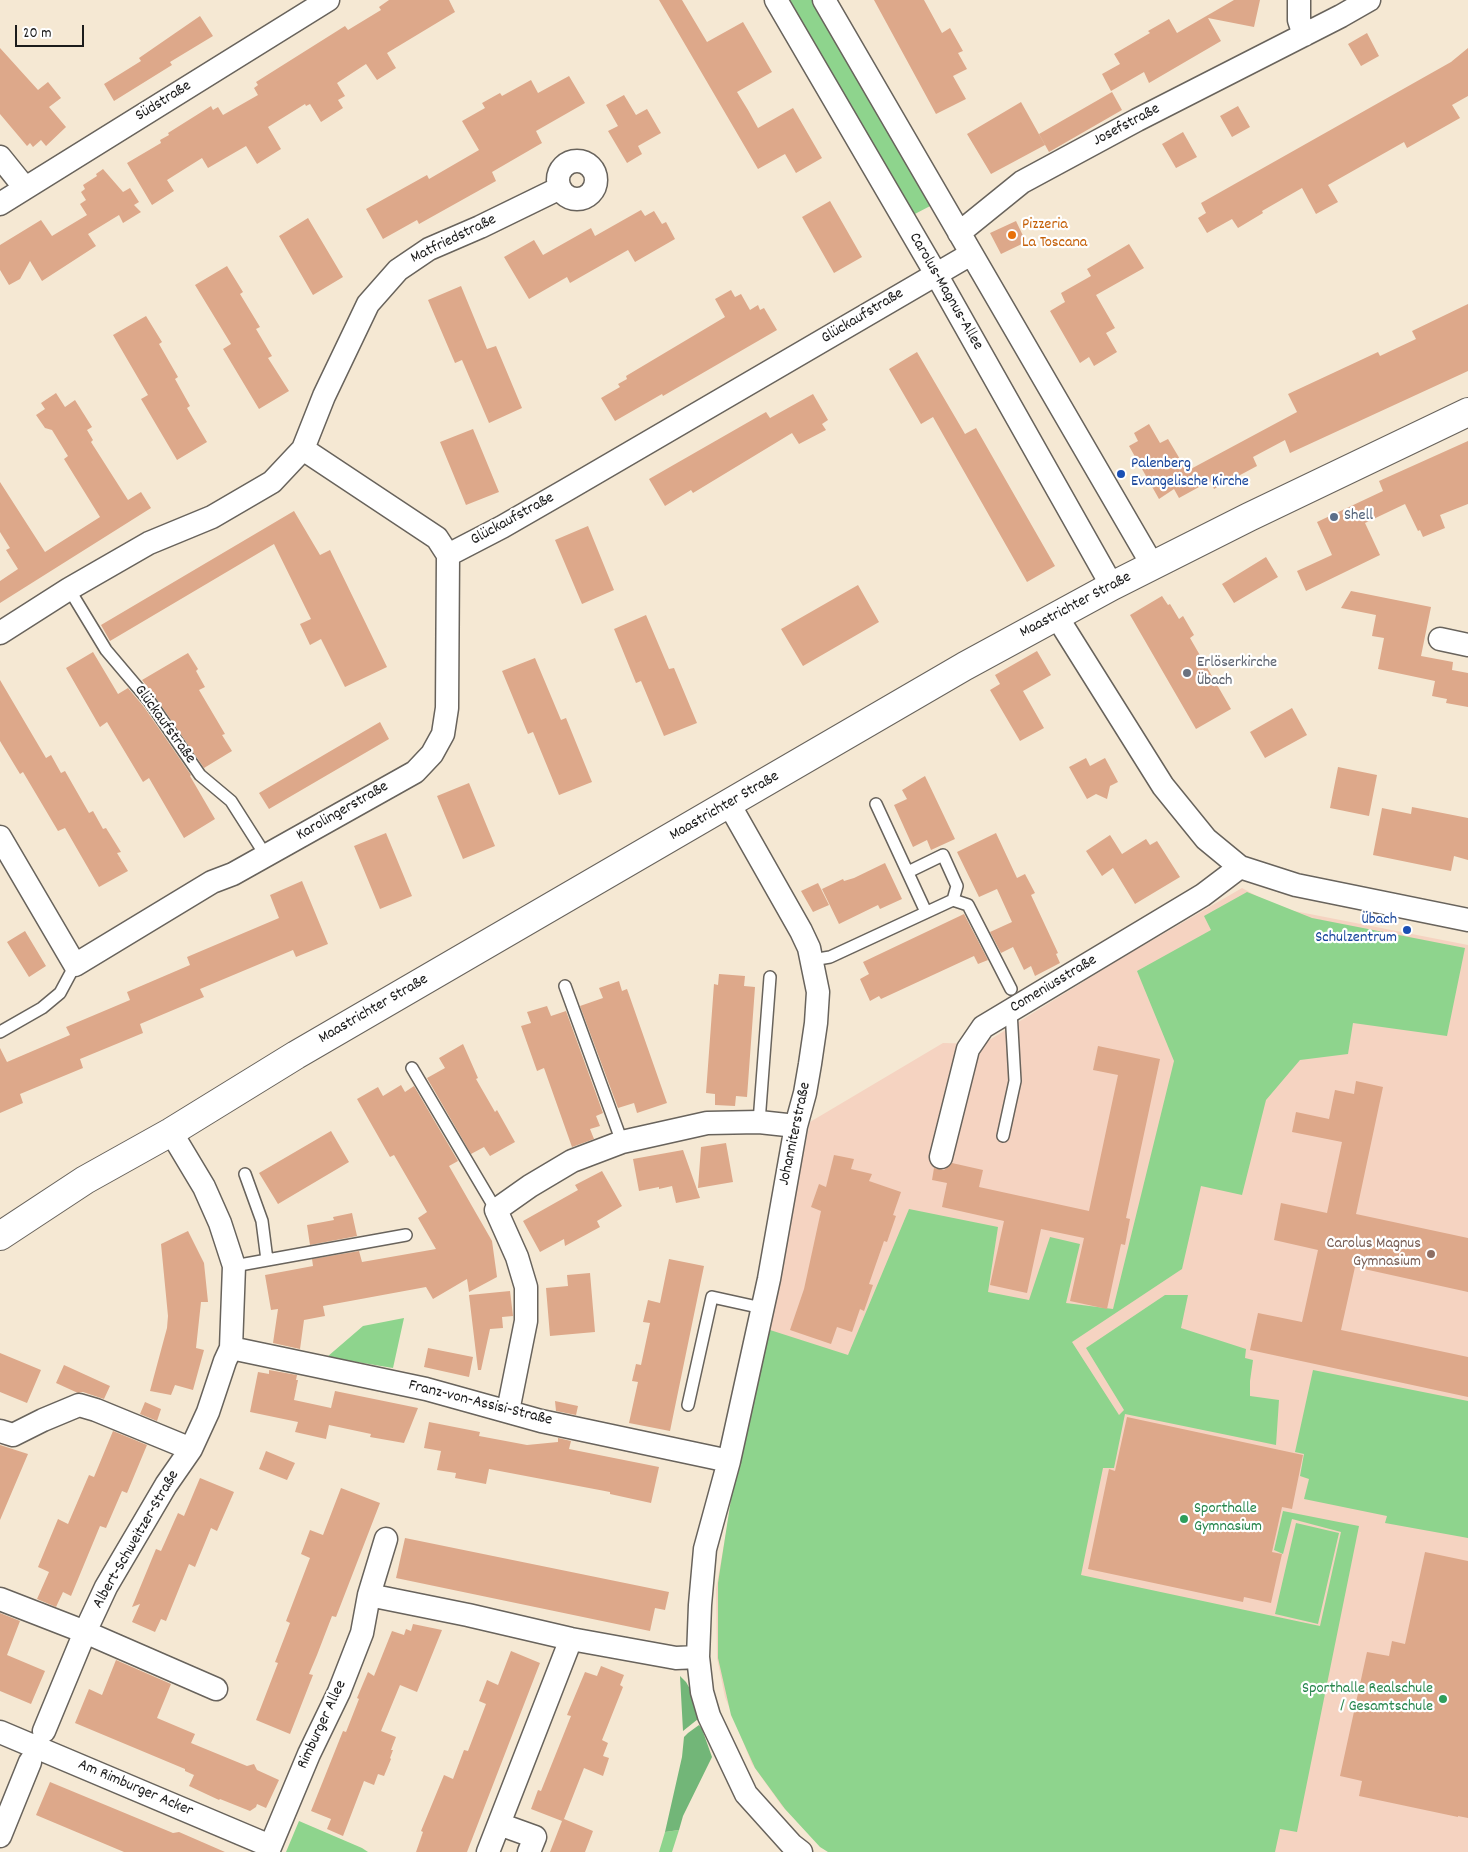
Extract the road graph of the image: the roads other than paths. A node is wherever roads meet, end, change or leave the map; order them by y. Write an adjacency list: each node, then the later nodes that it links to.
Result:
1 (328, 0): 8 (street, Südstraße)
2 (776, 0): 13 (street, Carolus-Magnus-Allee)
3 (824, 0): 11 (street)
4 (1300, 0): 6 (street)
5 (1369, 0): 6 (street, Josefstraße)
6 (1304, 35): 11 (street, Josefstraße)
7 (0, 157): 8 (street)
8 (25, 188): 10 (street, Südstraße)
9 (560, 188): 15 (street, Matfriedstraße)
10 (0, 204)
11 (959, 233): 12 (street)
12 (971, 254): 13 (street, Glückaufstraße); 17 (street)
13 (936, 274): 16 (street, Glückaufstraße); 18 (street, Carolus-Magnus-Allee)
14 (1468, 412): 17 (street, Maastrichter Straße)
15 (303, 449): 16 (street); 19 (street)
16 (448, 555): 27 (street, Karolingerstraße)
17 (1153, 566): 18 (street, Maastrichter Straße)
18 (1112, 586): 20 (street, Maastrichter Straße)
19 (69, 589): 21 (street); 27 (lane, Glückaufstraße)
20 (1057, 617): 24 (street, Maastrichter Straße); 28 (street)
21 (0, 633)
22 (1440, 639): 23 (street)
23 (1468, 644)
24 (729, 804): 33 (street, Johanniterstraße); 42 (street, Maastrichter Straße)
25 (876, 804): 29 (lane)
26 (0, 837): 34 (street)
27 (266, 856): 34 (street, Karolingerstraße)
28 (1240, 867): 32 (street); 37 (street, Comeniusstraße)
29 (908, 872): 30 (lane); 31 (lane)
30 (953, 900): 31 (lane); 37 (lane)
31 (926, 912): 33 (lane)
32 (1468, 920)
33 (812, 960): 41 (street, Johanniterstraße)
34 (75, 965): 38 (lane)
35 (770, 977): 40 (lane)
36 (565, 986): 44 (lane)
37 (1011, 1000): 43 (lane); 45 (street, Comeniusstraße)
38 (0, 1032)
39 (412, 1068): 47 (lane)
40 (759, 1122): 41 (street); 44 (street)
41 (796, 1126): 52 (street, Johanniterstraße)
42 (171, 1132): 49 (street, Maastrichter Straße); 51 (street, Albert-Schweitzer-Straße)
43 (1003, 1136)
44 (622, 1142): 47 (street)
45 (941, 1157)
46 (245, 1174): 50 (lane)
47 (496, 1210): 55 (street)
48 (406, 1235): 50 (lane)
49 (0, 1236)
50 (267, 1260): 51 (lane)
51 (234, 1266): 53 (street, Albert-Schweitzer-Straße)
52 (762, 1308): 54 (lane); 58 (street, Johanniterstraße)
53 (231, 1348): 55 (street, Franz-von-Assisi-Straße); 57 (street, Albert-Schweitzer-Straße)
54 (688, 1405)
55 (508, 1410): 58 (street, Franz-von-Assisi-Straße)
56 (0, 1431): 57 (street)
57 (191, 1449): 62 (street, Albert-Schweitzer-Straße)
58 (729, 1461): 64 (street, Johanniterstraße)
59 (386, 1539): 60 (street, Rimburger Allee)
60 (369, 1595): 63 (street); 71 (street, Rimburger Allee)
61 (0, 1599): 62 (street)
62 (85, 1632): 65 (street); 66 (street, Albert-Schweitzer-Straße)
63 (570, 1639): 64 (street); 69 (street)
64 (698, 1658): 74 (street, Johanniterstraße)
65 (216, 1689)
66 (44, 1731)
67 (0, 1732): 71 (street, Am Rimburger Acker)
68 (30, 1762): 70 (street)
69 (499, 1824): 72 (street); 73 (street)
70 (0, 1836)
71 (269, 1849)
72 (488, 1852)
73 (529, 1852)
74 (801, 1852)

